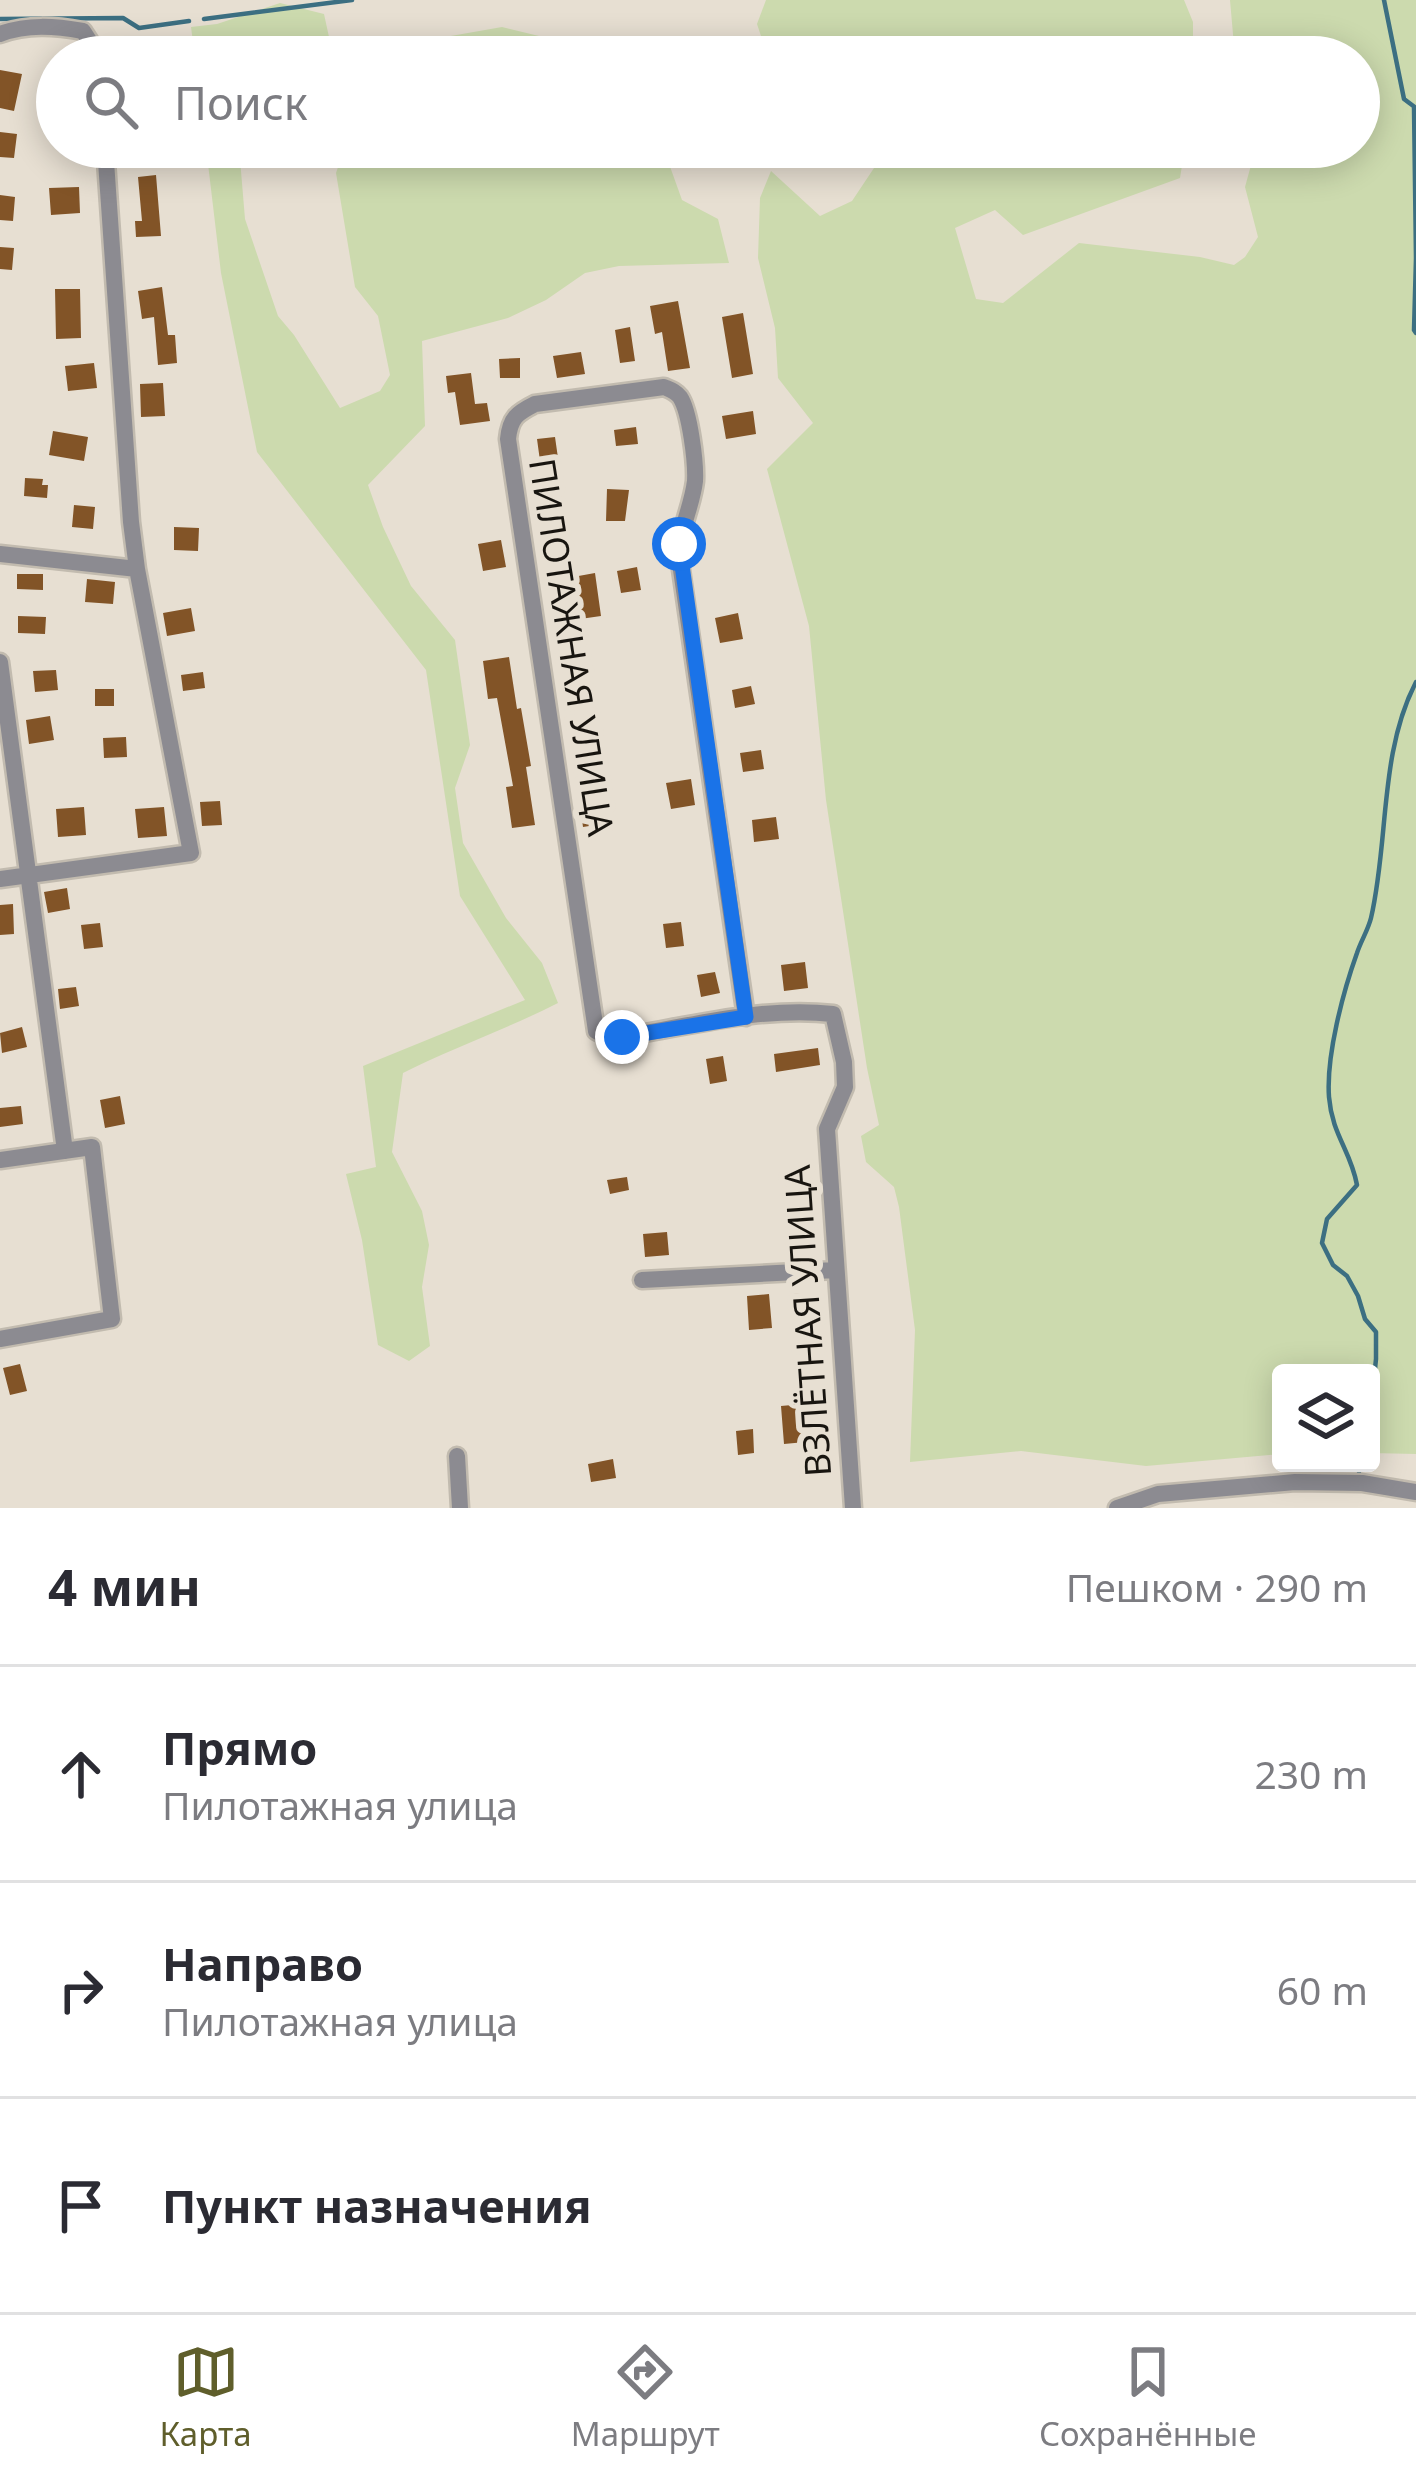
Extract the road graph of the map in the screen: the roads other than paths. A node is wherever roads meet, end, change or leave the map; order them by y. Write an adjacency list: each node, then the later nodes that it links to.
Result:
1 (0, 34): 2 (street)
2 (86, 36)
3 (106, 168): 5 (street)
4 (0, 554): 5 (street)
5 (137, 569): 7 (street)
6 (0, 662): 7 (street)
7 (28, 877): 8 (street); 11 (street)
8 (0, 879)
9 (746, 1017): 9 (street, ПИЛОТАЖНАЯ УЛИЦА); 10 (street, ПИЛОТАЖНАЯ УЛИЦА)
10 (827, 1129): 13 (street, ВЗЛЁТНАЯ УЛИЦА)
11 (65, 1151): 12 (street); 15 (street)
12 (0, 1160)
13 (836, 1270): 14 (street); 19 (street, ВЗЛЁТНАЯ УЛИЦА)
14 (642, 1280)
15 (0, 1339)
16 (457, 1456): 18 (street)
17 (1416, 1492): 20 (street)
18 (460, 1508)
19 (854, 1508)
20 (1117, 1508)

